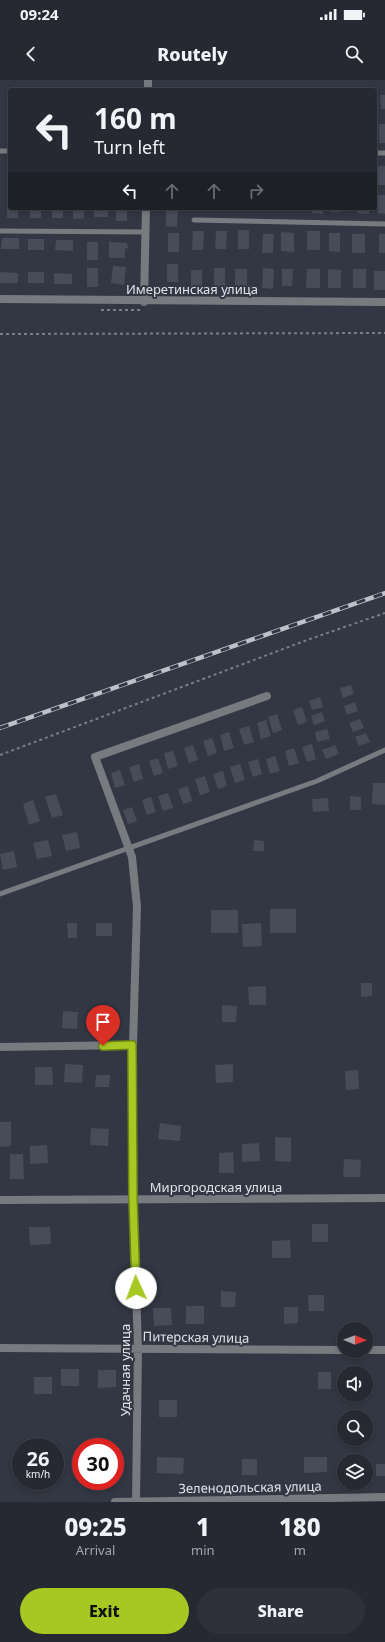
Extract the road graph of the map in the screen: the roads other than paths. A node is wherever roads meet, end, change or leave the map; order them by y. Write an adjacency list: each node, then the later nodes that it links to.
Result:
1 (146, 210): 5 (street)
2 (194, 220): 3 (lane)
3 (385, 224)
4 (0, 231): 5 (lane)
5 (145, 232): 7 (street)
6 (0, 299): 7 (street, Имеретинская улица)
7 (144, 302): 8 (street, Имеретинская улица)
8 (385, 302)
9 (267, 696): 11 (street, Удачная улица)
10 (385, 750): 11 (lane)
11 (129, 849): 12 (lane); 13 (street, Удачная улица)
12 (0, 894)
13 (132, 1045): 14 (street); 16 (street, Удачная улица)
14 (0, 1046)
15 (385, 1198): 16 (street, Миргородская улица)
16 (133, 1199): 17 (street, Миргородская улица); 19 (street, Удачная улица)
17 (0, 1200)
18 (0, 1348): 19 (street, Питерская улица)
19 (138, 1348): 20 (street, Питерская улица); 25 (street, Удачная улица)
20 (337, 1350)
21 (373, 1350): 22 (street)
22 (385, 1350)
23 (385, 1497): 25 (street, Зеленодольская улица)
24 (116, 1502): 25 (street, Зеленодольская улица)
25 (136, 1502)

